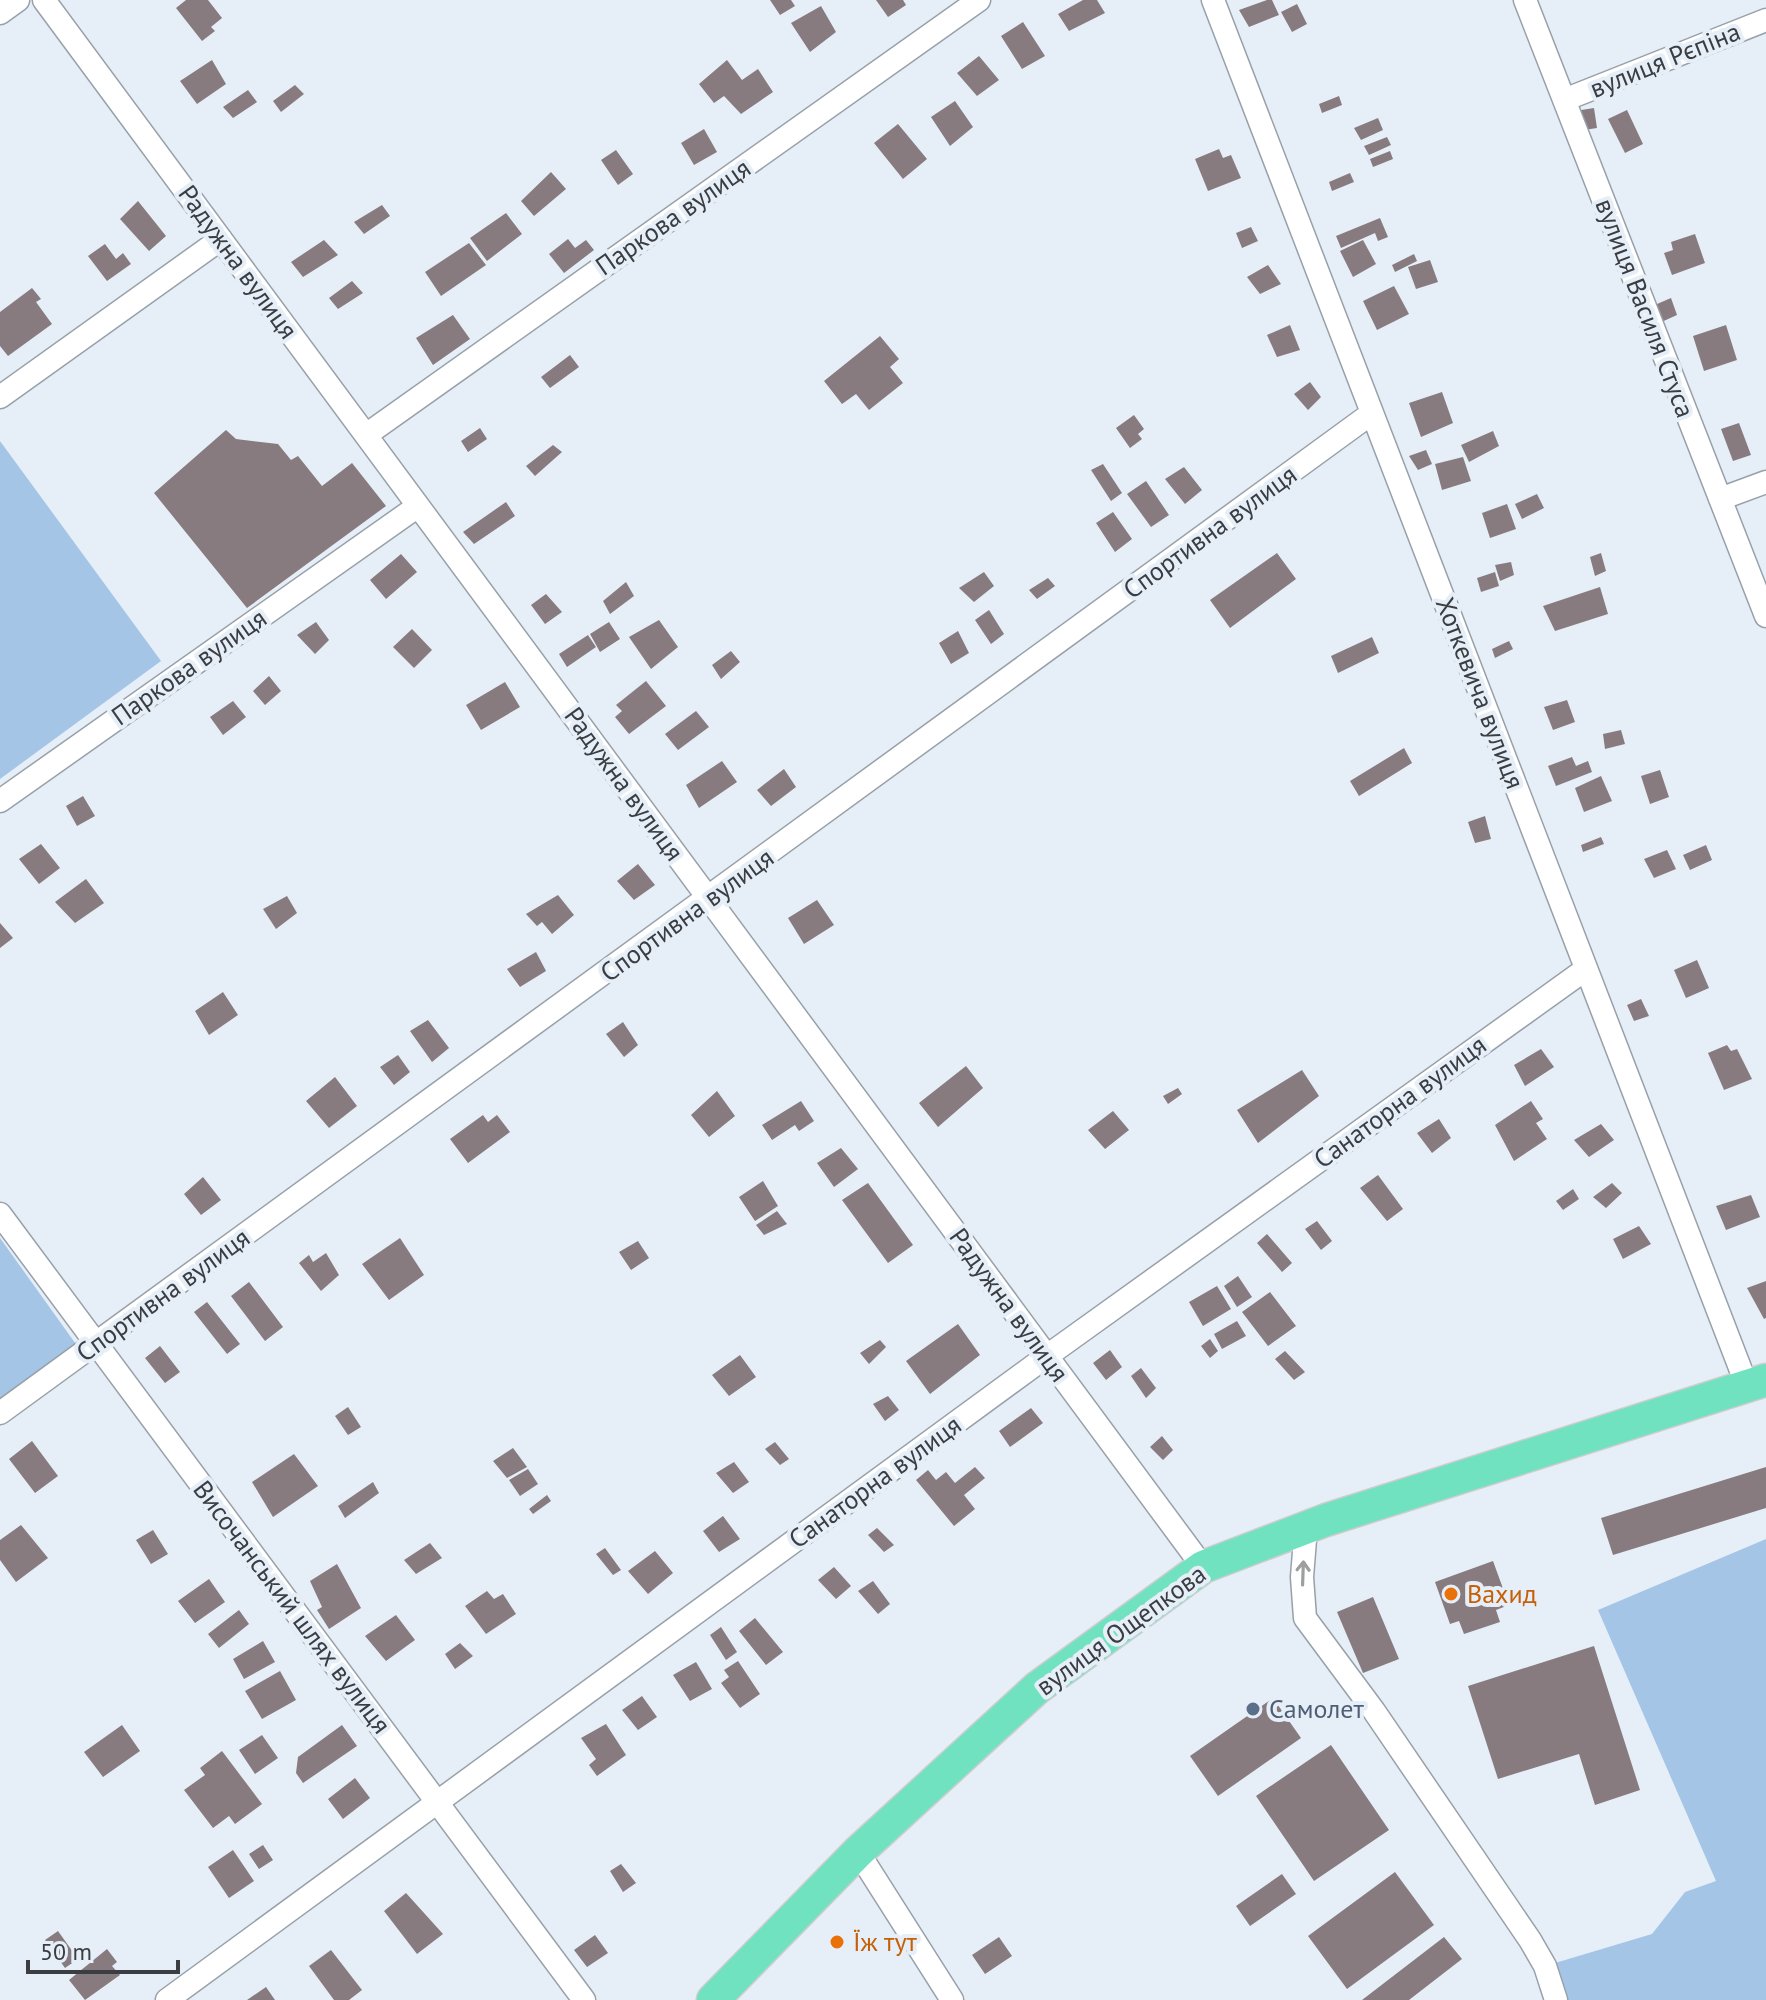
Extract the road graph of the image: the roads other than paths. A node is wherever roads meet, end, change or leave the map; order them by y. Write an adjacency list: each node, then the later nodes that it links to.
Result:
1 (18, 0): 6 (street)
2 (44, 0): 9 (street, Радужна вулиця)
3 (979, 0): 12 (street, Паркова вулиця)
4 (1213, 0): 11 (street, Хоткевича вулиця)
5 (1525, 0): 8 (street, вулиця Василя Стуса)
6 (0, 13)
7 (1766, 20): 8 (street, вулиця Рєпіна)
8 (1564, 100): 14 (street, вулиця Василя Стуса)
9 (221, 239): 10 (street); 12 (street, Радужна вулиця)
10 (0, 397)
11 (1372, 413): 18 (street, Спортивна вулиця); 19 (street, Хоткевича вулиця)
12 (366, 435): 15 (street, Радужна вулиця)
13 (1766, 482): 14 (street)
14 (1720, 499): 16 (street, вулиця Василя Стуса)
15 (418, 506): 17 (street, Паркова вулиця); 18 (street, Радужна вулиця)
16 (1766, 616)
17 (0, 801)
18 (709, 899): 21 (street, Спортивна вулиця); 22 (street, Радужна вулиця)
19 (1586, 969): 22 (street, Санаторна вулиця); 23 (street, Хоткевича вулиця)
20 (0, 1214): 21 (street, Височанський шлях вулиця)
21 (96, 1343): 24 (street, Спортивна вулиця); 27 (street, Височанський шлях вулиця)
22 (1047, 1356): 26 (street, Радужна вулиця); 27 (street, Санаторна вулиця)
23 (1757, 1383): 25 (highway, вулиця Ощепкова)
24 (0, 1413)
25 (1306, 1527): 26 (highway, вулиця Ощепкова); 33 (street, one-way to 25)
26 (1203, 1567): 28 (highway, вулиця Ощепкова)
27 (438, 1804): 29 (street, Санаторна вулиця); 30 (street, Височанський шлях вулиця)
28 (858, 1852): 31 (highway, вулиця Ощепкова); 32 (street)
29 (167, 2000)
30 (584, 2000)
31 (713, 2000)
32 (952, 2000)
33 (1556, 2000)

